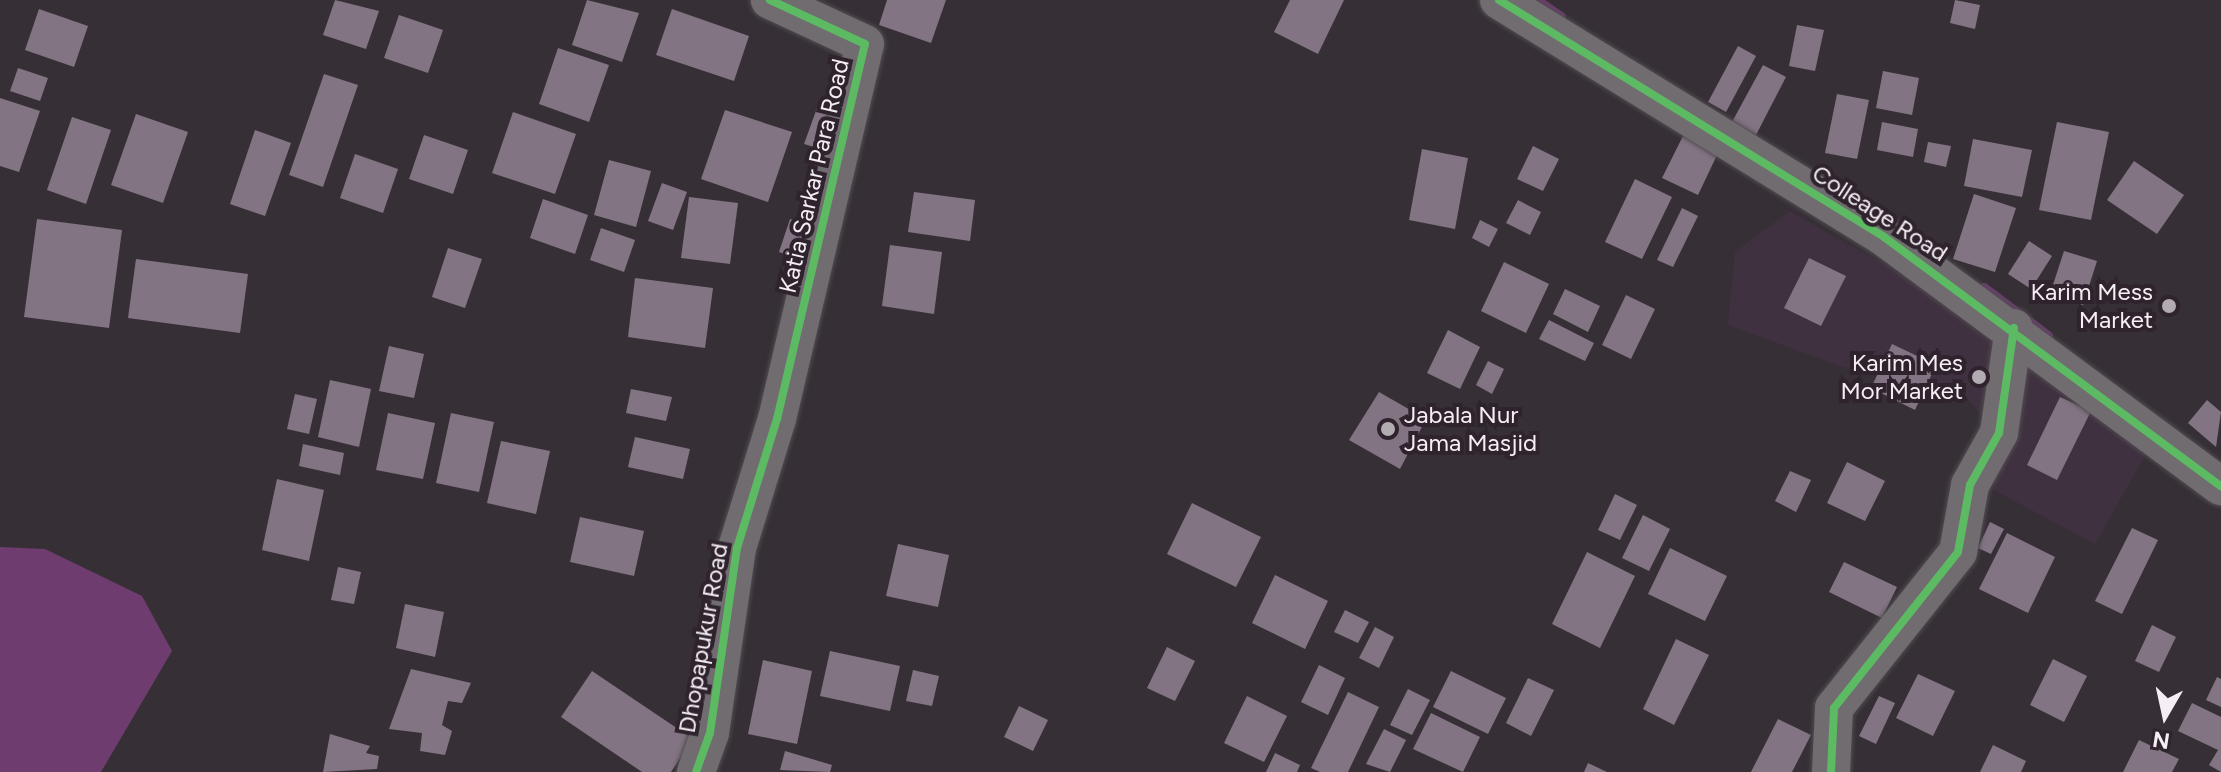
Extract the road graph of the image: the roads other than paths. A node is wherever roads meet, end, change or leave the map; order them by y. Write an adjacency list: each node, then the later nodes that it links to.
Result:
1 (770, 0): 4 (street, Katia Sarkar Para Road)
2 (1499, 0): 3 (street, Colleage Road)
3 (2014, 328): 5 (street, Colleage Road); 7 (street)
4 (777, 419): 6 (street, Dhopapukur Road)
5 (2221, 486)
6 (696, 772)
7 (1831, 772)

